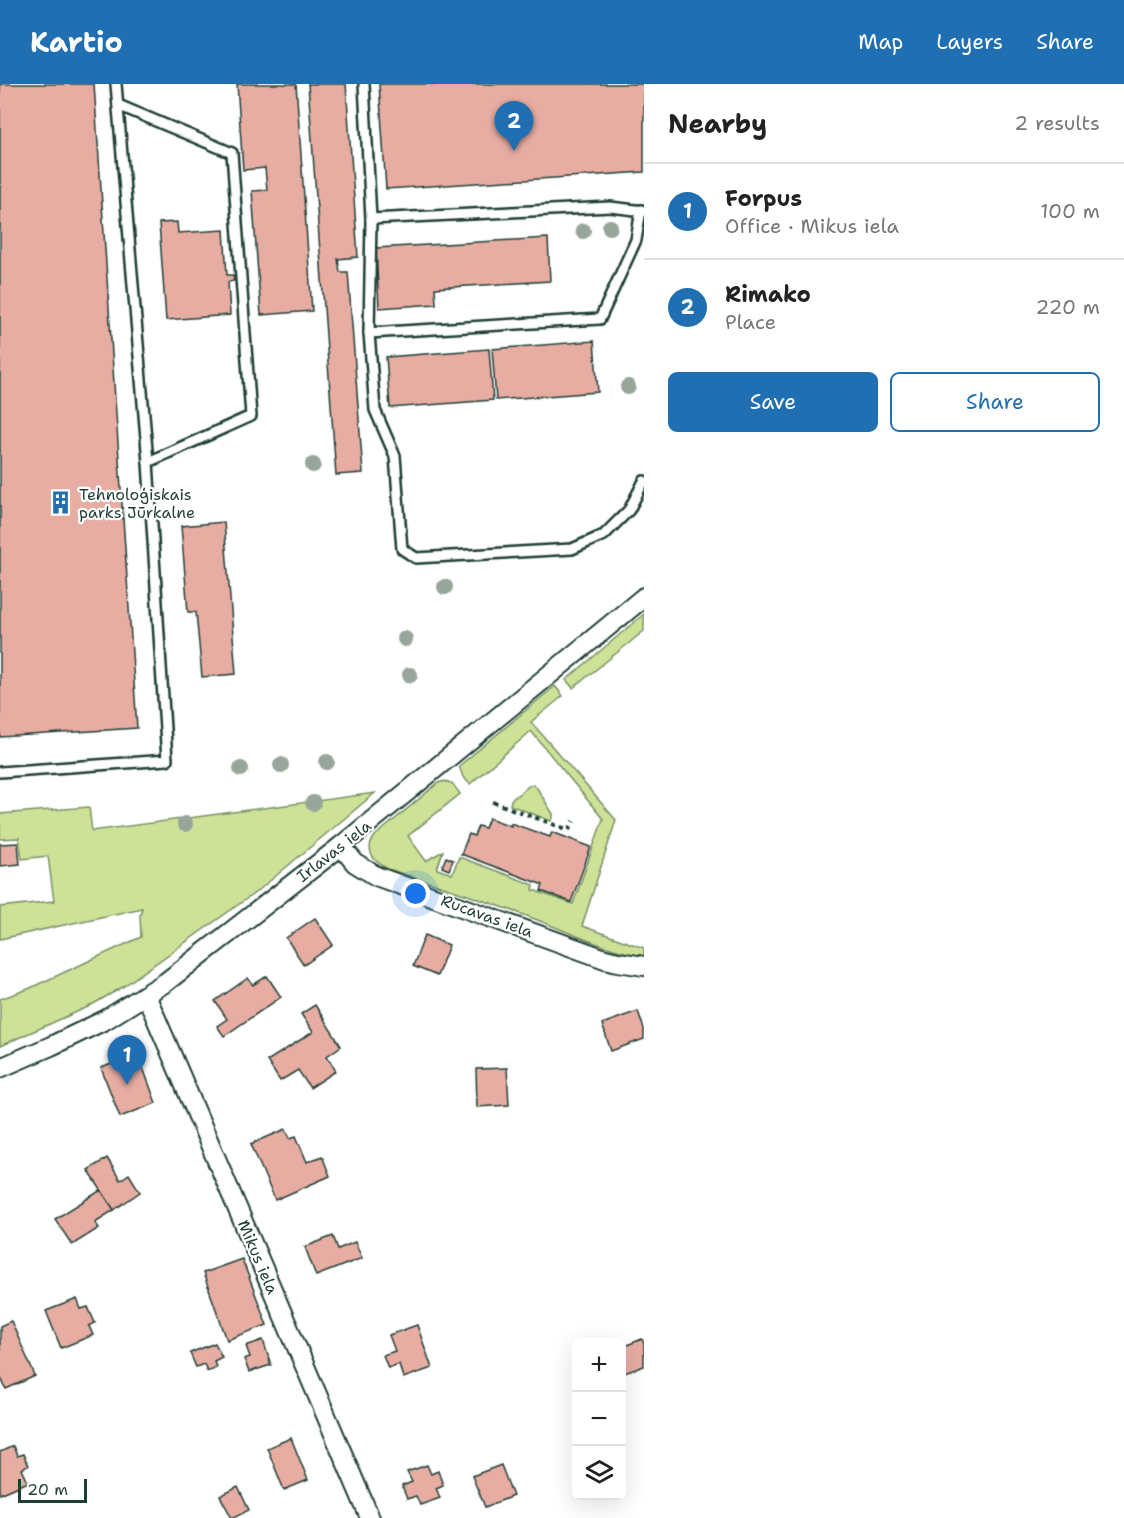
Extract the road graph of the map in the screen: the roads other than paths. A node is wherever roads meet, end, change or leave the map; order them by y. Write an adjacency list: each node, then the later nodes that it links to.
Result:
1 (116, 84): 3 (lane)
2 (364, 84): 5 (lane)
3 (118, 105): 7 (lane); 7 (lane)
4 (642, 210): 5 (lane); 6 (lane)
5 (371, 219): 6 (lane)
6 (369, 333): 8 (lane)
7 (148, 462): 10 (lane)
8 (644, 482)
9 (644, 597): 11 (street, Irlavas iela)
10 (0, 772)
11 (341, 846): 12 (street, Rucavas iela); 13 (street, Irlavas iela)
12 (644, 966)
13 (146, 995): 14 (street, Irlavas iela); 15 (street, Mikus iela)
14 (0, 1068)
15 (370, 1518)

